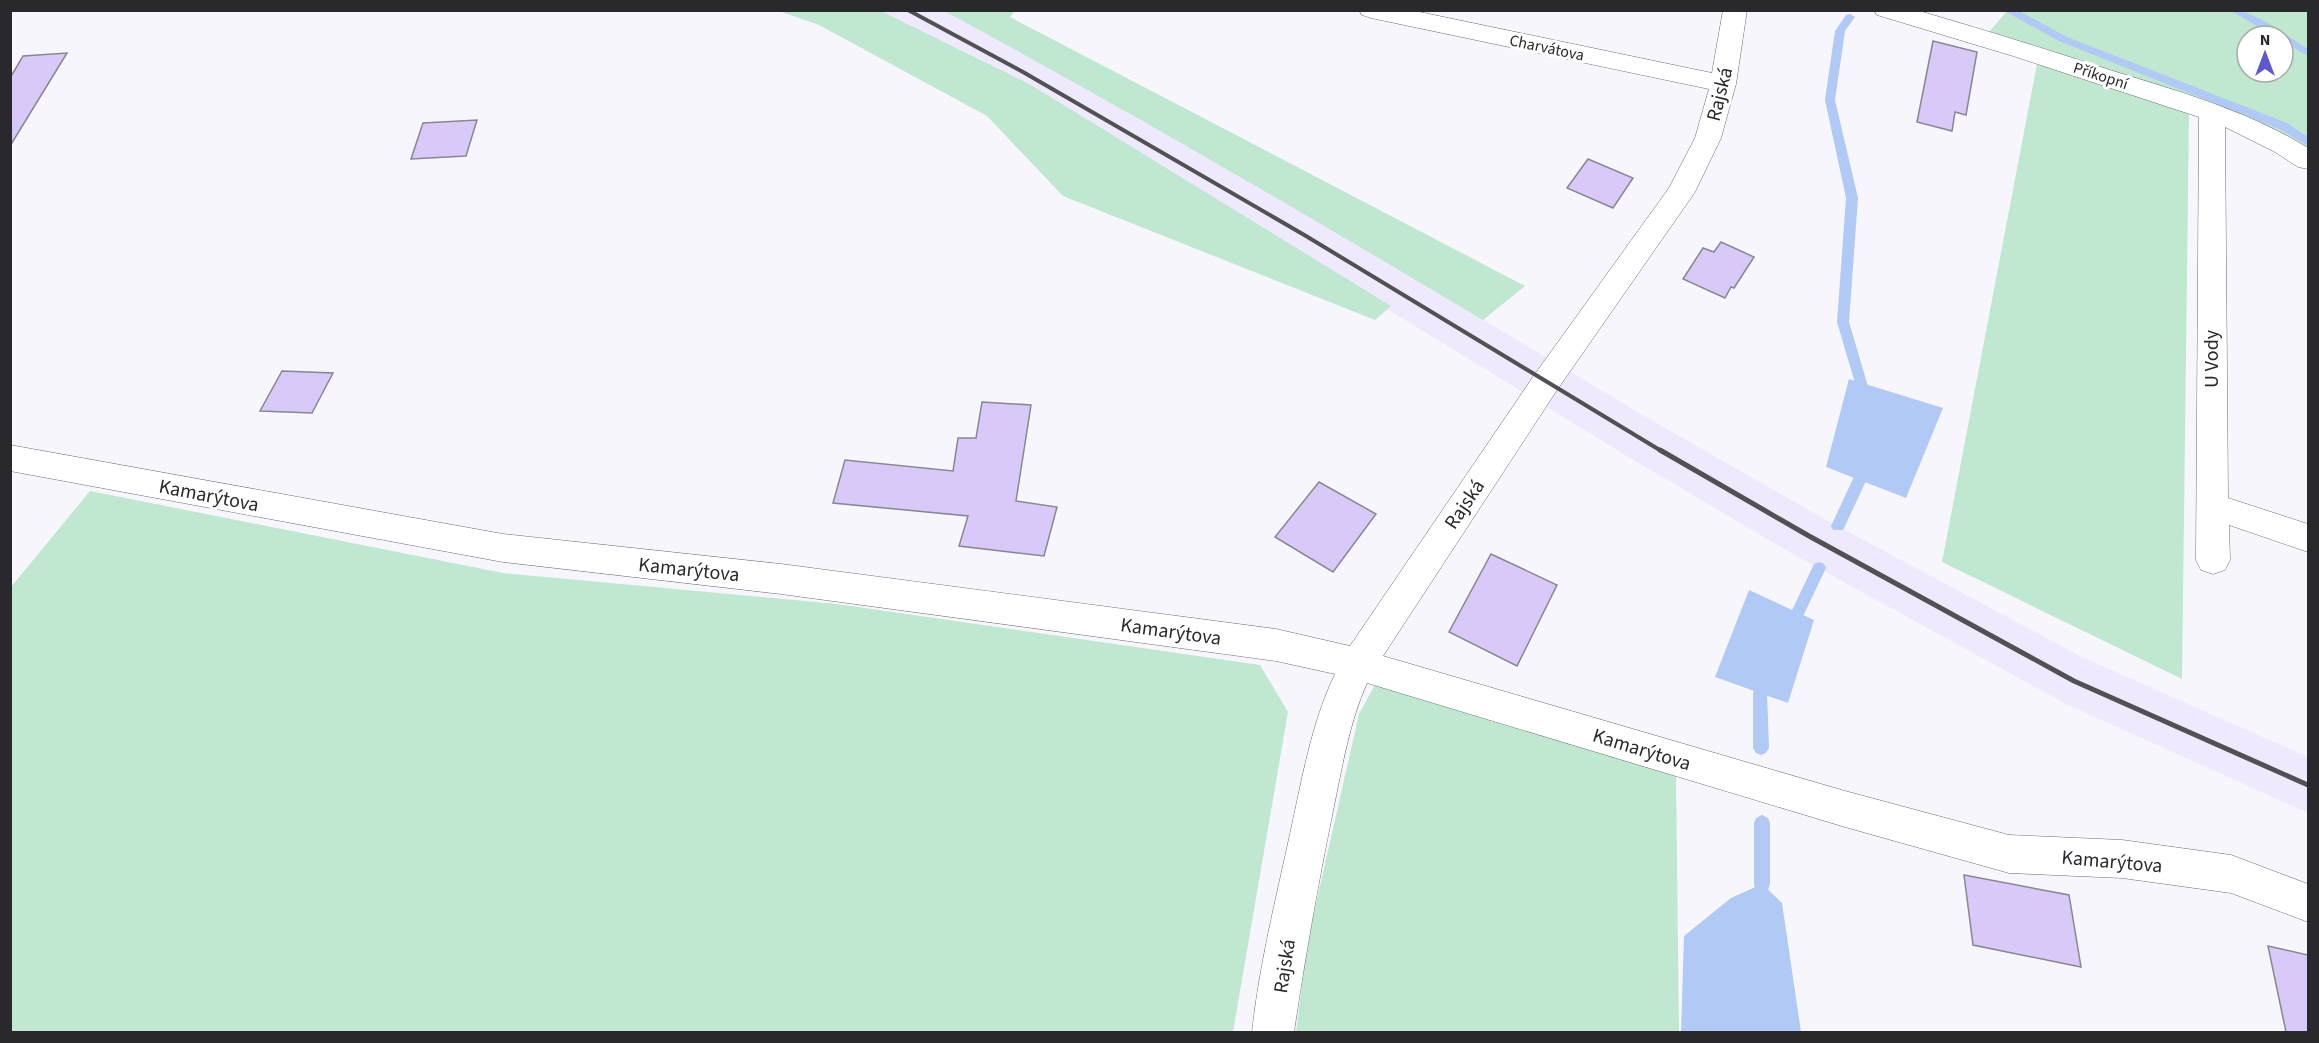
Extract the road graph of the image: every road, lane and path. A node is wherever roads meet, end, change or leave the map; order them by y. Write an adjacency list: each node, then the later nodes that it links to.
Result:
1 (1371, 10): 4 (street, Charvátova)
2 (1736, 10): 4 (street, Rajská)
3 (1886, 10): 5 (street, Příkopní)
4 (1723, 84): 11 (street, Rajská)
5 (2212, 111): 6 (street, Příkopní); 8 (street, U Vody)
6 (2308, 160)
7 (10, 458): 11 (street, Kamarýtova)
8 (2212, 506): 9 (street); 10 (street, U Vody)
9 (2308, 538)
10 (2213, 560)
11 (1358, 664): 12 (street, Kamarýtova); 13 (street, Rajská)
12 (2308, 903)
13 (1273, 1032)

